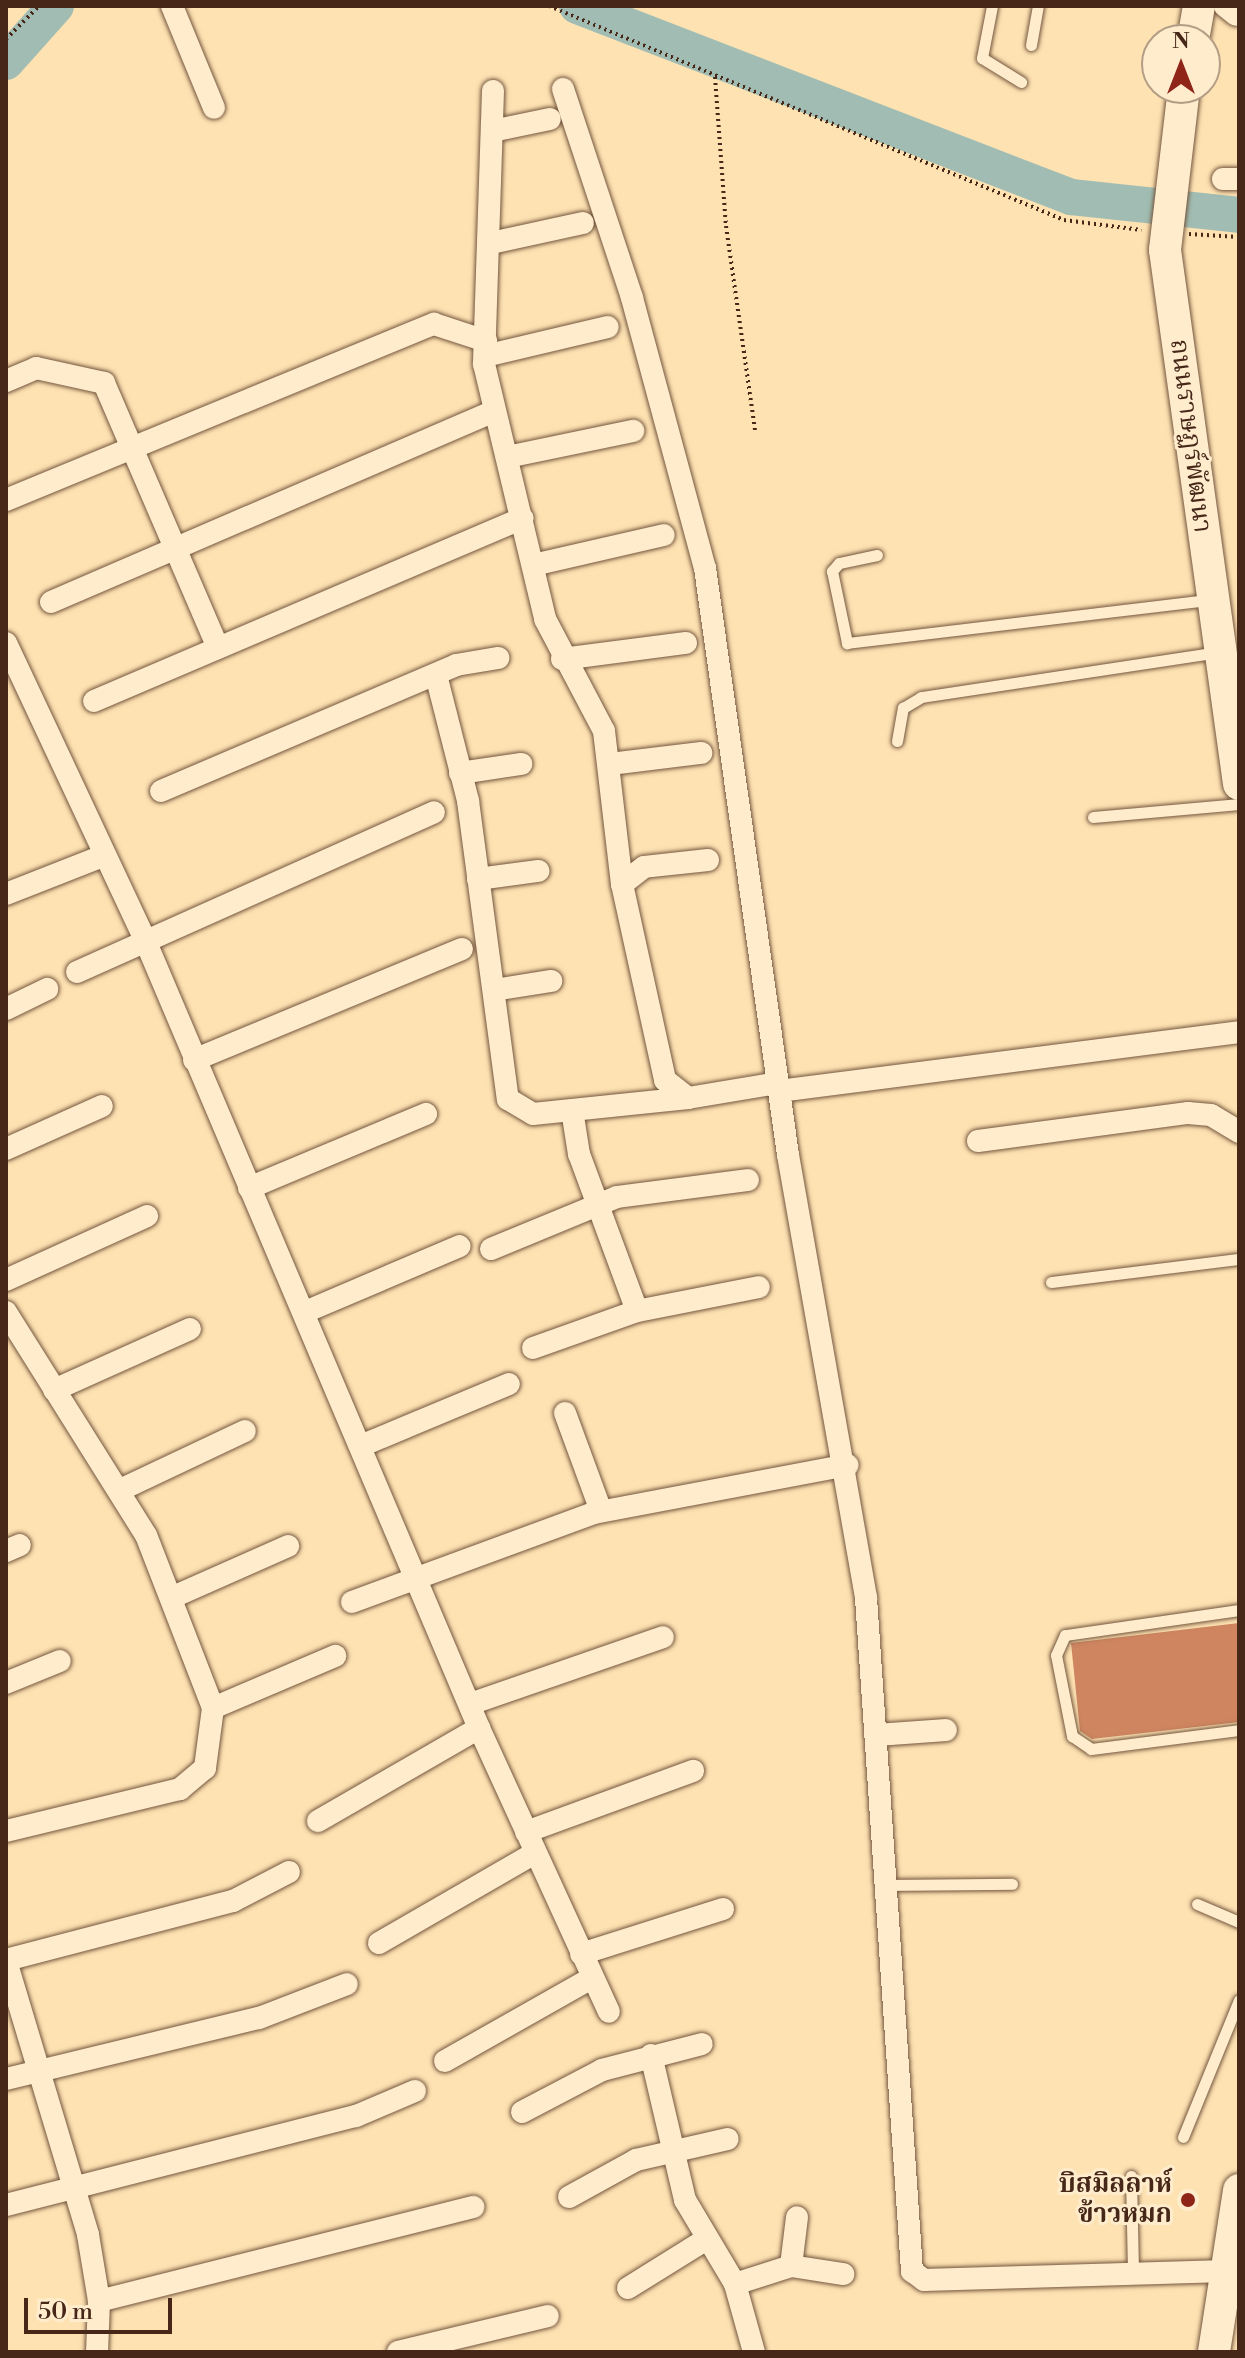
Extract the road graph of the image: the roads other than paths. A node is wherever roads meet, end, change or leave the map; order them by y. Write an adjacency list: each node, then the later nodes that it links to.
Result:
1 (172, 6): 9 (street)
2 (992, 6): 5 (lane)
3 (1038, 6): 4 (lane)
4 (1031, 45)
5 (1021, 82)
6 (563, 89): 62 (street)
7 (493, 91): 11 (street)
8 (1181, 104): 27 (street, ถนนราษฏร์พัฒนา)
9 (214, 108)
10 (550, 119): 11 (street)
11 (492, 131): 13 (street)
12 (583, 223): 13 (street)
13 (491, 243): 15 (street)
14 (608, 327): 15 (street)
15 (486, 348): 17 (street); 19 (street)
16 (6, 381): 19 (street)
17 (495, 411): 20 (street); 24 (street)
18 (633, 431): 20 (street)
19 (131, 448): 21 (street); 24 (street)
20 (507, 457): 22 (street)
21 (6, 500)
22 (523, 518): 26 (street); 32 (street)
23 (664, 535): 26 (street)
24 (176, 548): 28 (street); 32 (street)
25 (877, 555): 27 (lane)
26 (533, 565): 34 (street)
27 (1211, 600): 29 (street, ถนนราษฏร์พัฒนา)
28 (51, 602)
29 (1225, 642): 37 (lane); 42 (street, ถนนราษฏร์พัฒนา)
30 (6, 643): 47 (street)
31 (686, 643): 34 (street)
32 (218, 648): 36 (street)
33 (498, 658): 35 (street)
34 (562, 659): 40 (street)
35 (436, 675): 41 (street); 43 (street)
36 (94, 701)
37 (897, 741)
38 (701, 753): 40 (street)
39 (521, 764): 41 (street)
40 (610, 764): 51 (street)
41 (460, 773): 50 (street)
42 (1239, 784)
43 (161, 791)
44 (1239, 804): 46 (lane)
45 (434, 812): 53 (street)
46 (1093, 817)
47 (105, 855): 52 (street); 53 (street)
48 (708, 860): 51 (street)
49 (538, 871): 50 (street)
50 (478, 879): 58 (street)
51 (622, 884): 63 (street)
52 (6, 894)
53 (145, 940): 55 (street); 61 (street)
54 (462, 949): 61 (street)
55 (77, 972)
56 (551, 981): 58 (street)
57 (47, 989): 59 (street)
58 (494, 990): 65 (street)
59 (6, 1009)
60 (1239, 1032): 62 (street)
61 (194, 1060): 71 (street)
62 (778, 1087): 63 (street); 90 (street)
63 (688, 1098): 65 (street)
64 (102, 1106): 69 (street)
65 (572, 1110): 72 (street)
66 (426, 1114): 71 (street)
67 (1239, 1132): 68 (street)
68 (978, 1141)
69 (6, 1149)
70 (748, 1180): 72 (street)
71 (249, 1188): 82 (street)
72 (600, 1210): 75 (street); 80 (street)
73 (147, 1216): 77 (street)
74 (460, 1246): 82 (street)
75 (491, 1249)
76 (1239, 1259): 78 (lane)
77 (6, 1280)
78 (1051, 1282)
79 (759, 1287): 80 (street)
80 (637, 1311): 84 (street)
81 (6, 1312): 86 (street)
82 (305, 1312): 89 (street)
83 (190, 1329): 86 (street)
84 (533, 1348)
85 (509, 1384): 89 (street)
86 (54, 1390): 91 (street)
87 (565, 1413): 92 (street)
88 (245, 1431): 91 (street)
89 (363, 1445): 94 (street)
90 (847, 1465): 92 (street); 107 (street)
91 (120, 1490): 95 (street)
92 (601, 1511): 94 (street)
93 (288, 1546): 95 (street)
94 (415, 1575): 96 (street); 102 (street)
95 (173, 1597): 103 (street)
96 (352, 1602)
97 (1239, 1610): 106 (lane)
98 (663, 1637): 102 (street)
99 (335, 1656): 103 (street)
100 (60, 1661): 101 (street)
101 (6, 1683)
102 (470, 1704): 104 (street)
103 (213, 1708): 110 (street)
104 (479, 1728): 109 (street); 111 (street)
105 (946, 1730): 107 (street)
106 (1239, 1730)
107 (877, 1735): 115 (street)
108 (693, 1771): 111 (street)
109 (318, 1821)
110 (6, 1831)
111 (526, 1832): 112 (street)
112 (535, 1853): 119 (street); 120 (street)
113 (289, 1872): 121 (street)
114 (1012, 1884): 115 (lane)
115 (888, 1885): 146 (street)
116 (1197, 1904): 118 (lane)
117 (723, 1909): 120 (street)
118 (1239, 1922)
119 (379, 1943)
120 (581, 1954): 122 (street)
121 (6, 1960): 129 (street)
122 (592, 1978): 125 (street); 128 (street)
123 (347, 1984): 129 (street)
124 (1239, 2000): 133 (lane)
125 (609, 2012)
126 (702, 2044): 127 (street)
127 (651, 2055): 132 (street); 135 (street)
128 (445, 2061)
129 (41, 2071): 130 (street); 137 (street)
130 (6, 2079)
131 (415, 2091): 137 (street)
132 (522, 2112)
133 (1183, 2137)
134 (728, 2139): 135 (street)
135 (669, 2150): 139 (street); 143 (street)
136 (1131, 2176): 146 (lane)
137 (74, 2187): 140 (street); 150 (street)
138 (1239, 2190): 145 (street)
139 (569, 2197)
140 (6, 2205)
141 (473, 2207): 150 (street)
142 (797, 2217): 144 (street)
143 (705, 2240): 148 (street); 149 (street)
144 (791, 2266): 147 (street); 148 (street)
145 (1226, 2271): 146 (street); 155 (street)
146 (1133, 2273)
147 (843, 2274)
148 (735, 2284): 154 (street)
149 (628, 2288)
150 (99, 2301): 152 (street)
151 (548, 2316): 153 (street)
152 (97, 2352)
153 (398, 2352)
154 (754, 2352)
155 (1214, 2352)

